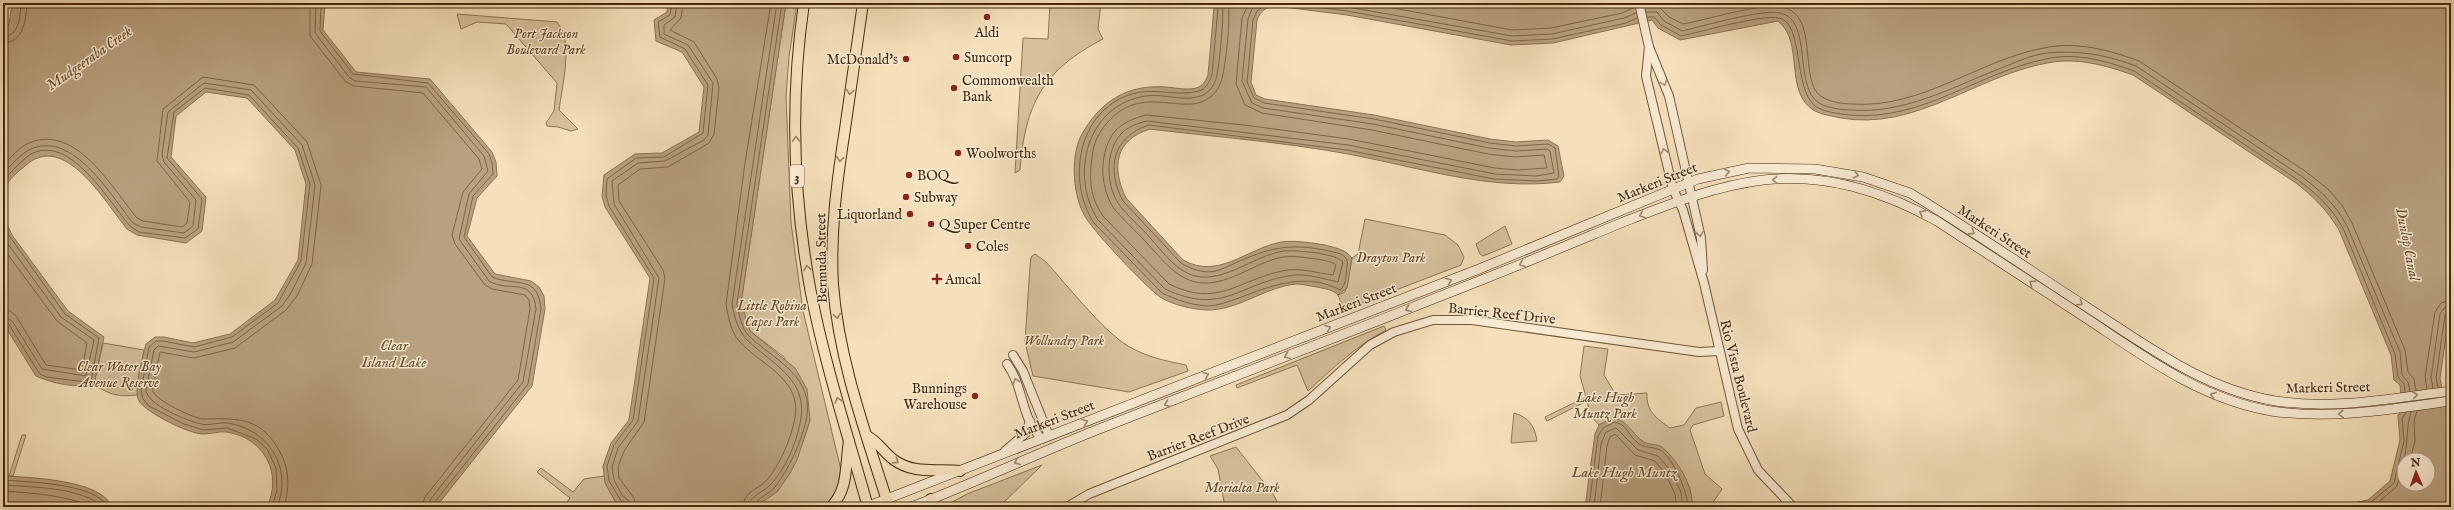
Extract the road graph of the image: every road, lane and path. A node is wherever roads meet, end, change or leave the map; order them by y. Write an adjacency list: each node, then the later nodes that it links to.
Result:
1 (804, 3): 19 (main road, Bermuda Street / 3, one-way to 1)
2 (863, 3): 17 (main road, Bermuda Street, one-way to 17)
3 (1639, 3): 4 (street, Rio Vista Boulevard)
4 (1649, 47): 5 (street, Rio Vista Boulevard, one-way to 5); 6 (street, Rio Vista Boulevard, one-way to 4)
5 (1689, 182): 6 (main road, Markeri Street); 7 (street, Rio Vista Boulevard); 13 (main road, Markeri Street, one-way to 13)
6 (1673, 189): 8 (street, Rio Vista Boulevard); 18 (main road, Markeri Street, one-way to 6)
7 (1692, 196): 8 (main road, Markeri Street); 9 (street, Rio Vista Boulevard, one-way to 9); 15 (main road, Markeri Street, one-way to 7)
8 (1678, 200): 9 (street, Rio Vista Boulevard); 20 (main road, Markeri Street, one-way to 20)
9 (1704, 283): 10 (street, Rio Vista Boulevard)
10 (1719, 351): 28 (street, Barrier Reef Drive); 29 (street, Rio Vista Boulevard)
11 (1013, 355): 14 (street)
12 (1007, 364): 16 (street, one-way to 12)
13 (2451, 391)
14 (1034, 399): 16 (street); 18 (street)
15 (2451, 401)
16 (1028, 417): 18 (street); 21 (street)
17 (867, 436): 22 (main road, one-way to 22); 23 (main road, Bermuda Street)
18 (1045, 437): 20 (main road); 21 (main road, Markeri Street)
19 (849, 438): 25 (main road); 26 (main road, Bermuda Street / 3)
20 (1053, 448): 24 (main road, Markeri Street, one-way to 24)
21 (998, 456): 22 (main road, Markeri Street)
22 (960, 471): 23 (main road, Markeri Street)
23 (888, 503): 26 (main road, Markeri Street)
24 (930, 503): 27 (main road, Markeri Street)
25 (831, 507)
26 (867, 507)
27 (911, 507)
28 (1067, 507)
29 (1793, 507)

